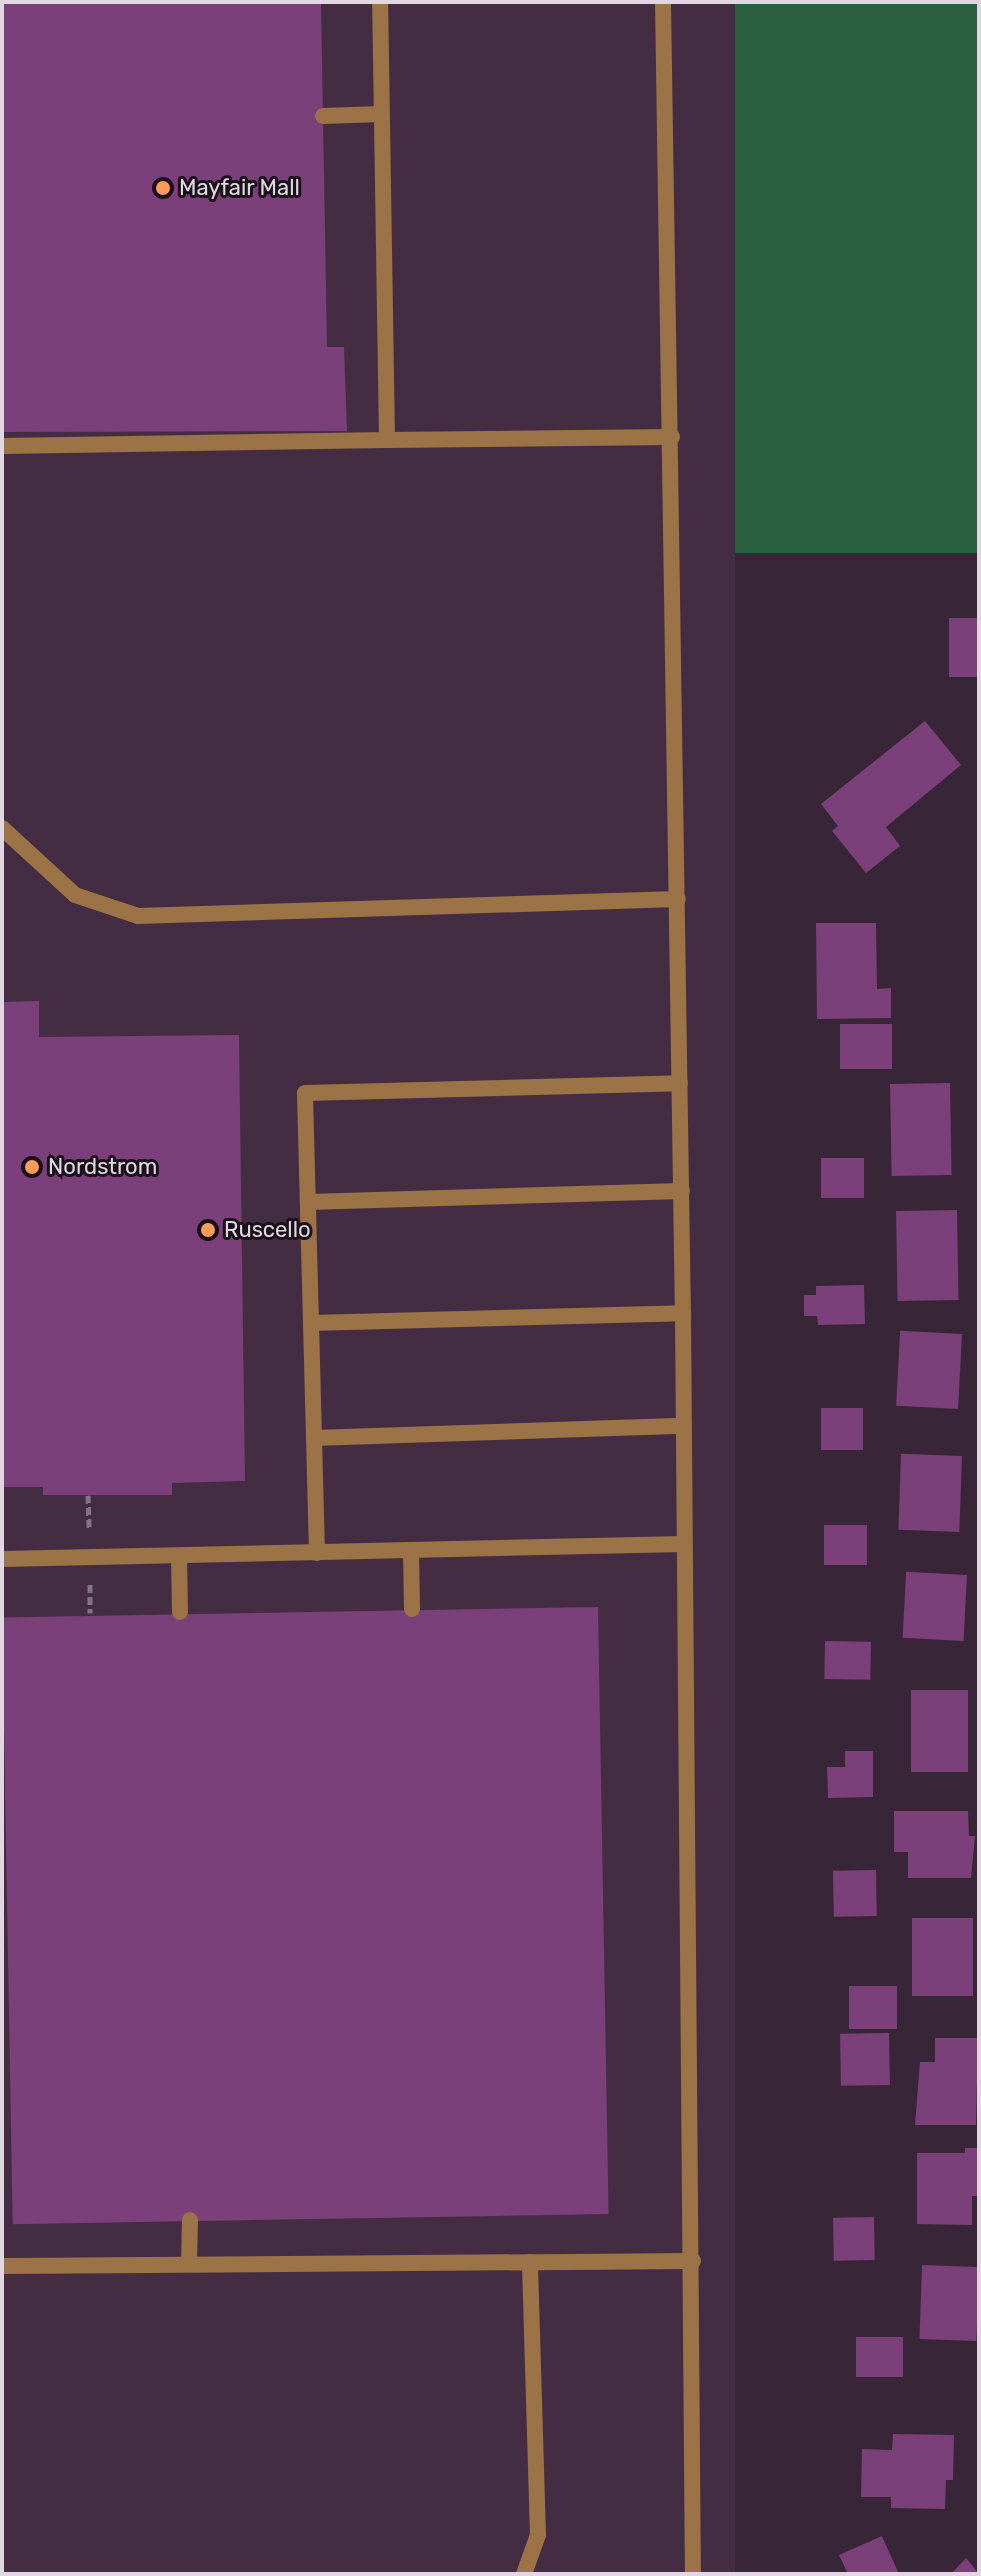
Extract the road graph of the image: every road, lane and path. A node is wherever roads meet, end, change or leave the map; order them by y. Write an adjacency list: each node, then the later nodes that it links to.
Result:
1 (380, 2): 3 (lane)
2 (663, 2): 5 (lane)
3 (381, 114): 4 (lane); 6 (lane)
4 (323, 116)
5 (672, 437): 6 (lane); 9 (lane)
6 (387, 440): 7 (lane)
7 (2, 446)
8 (2, 828): 9 (lane)
9 (678, 899): 10 (lane)
10 (680, 1083): 11 (lane); 12 (lane)
11 (682, 1191): 12 (lane); 13 (lane)
12 (308, 1202): 14 (lane)
13 (683, 1313): 14 (lane); 15 (lane)
14 (311, 1323): 16 (lane)
15 (684, 1426): 16 (lane); 17 (lane)
16 (314, 1438): 19 (lane)
17 (684, 1544): 18 (lane); 25 (lane)
18 (411, 1551): 19 (lane); 22 (lane)
19 (317, 1553): 20 (lane)
20 (179, 1556): 21 (lane); 23 (lane)
21 (2, 1559)
22 (412, 1609)
23 (180, 1612)
24 (190, 2220): 27 (lane)
25 (693, 2261): 26 (lane); 30 (lane)
26 (530, 2262): 27 (lane); 29 (lane)
27 (189, 2264): 28 (lane)
28 (2, 2266)
29 (524, 2574)
30 (693, 2574)

